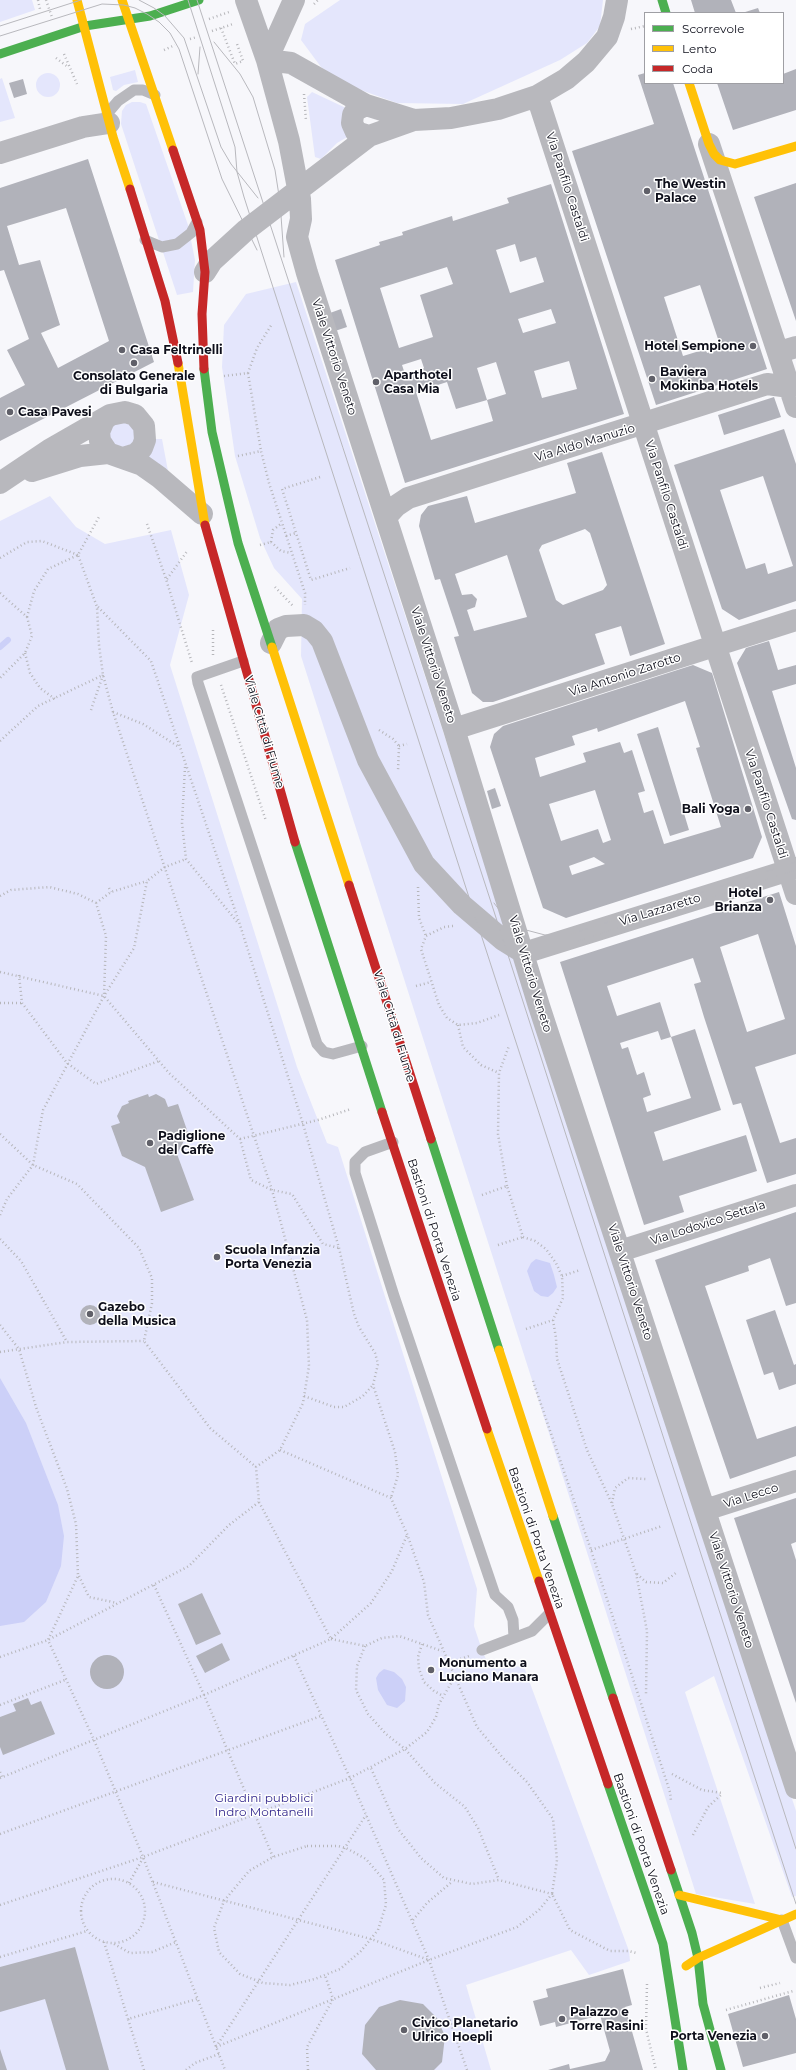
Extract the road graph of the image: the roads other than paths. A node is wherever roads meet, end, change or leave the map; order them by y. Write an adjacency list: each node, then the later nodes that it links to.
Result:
1 (77, 0): 10 (main road, Viale Città di Fiume)
2 (122, 0): 9 (main road)
3 (199, 0): 9 (main road)
4 (246, 0): 12 (street, Viale Vittorio Veneto)
5 (294, 0): 12 (street)
6 (617, 0): 15 (street)
7 (662, 0): 8 (main road)
8 (666, 12)
9 (128, 20): 10 (main road); 14 (main road)
10 (85, 26): 11 (main road); 17 (main road, Viale Città di Fiume)
11 (0, 54)
12 (267, 60): 16 (street); 23 (street, Viale Vittorio Veneto)
13 (689, 84): 20 (main road)
14 (156, 96): 17 (lane); 24 (main road)
15 (537, 96): 18 (street); 30 (street, Via Panfilo Castaldi)
16 (371, 107): 18 (street); 19 (street)
17 (108, 119): 22 (street); 25 (main road, Viale Città di Fiume)
18 (414, 120): 19 (street)
19 (373, 133): 23 (street)
20 (709, 144): 21 (main road); 27 (street)
21 (796, 146)
22 (0, 153)
23 (298, 189): 26 (street); 34 (street, Viale Vittorio Veneto)
24 (197, 221): 25 (lane); 26 (main road)
25 (144, 240): 33 (main road, Viale Città di Fiume)
26 (205, 272): 36 (main road, Viale Città di Fiume)
27 (787, 350): 28 (street)
28 (793, 397): 30 (street, Via Aldo Manuzio)
29 (110, 415): 31 (street); 31 (street); 32 (street)
30 (643, 424): 34 (street, Via Aldo Manuzio); 37 (street, Via Panfilo Castaldi)
31 (116, 456): 32 (street); 33 (street)
32 (0, 484)
33 (202, 514): 38 (main road, Viale Città di Fiume)
34 (386, 517): 39 (street, Viale Vittorio Veneto)
35 (796, 620): 37 (street, Via Antonio Zarotto)
36 (271, 643): 42 (street); 44 (main road, Viale Città di Fiume)
37 (715, 646): 39 (street, Via Antonio Zarotto); 40 (street, Via Panfilo Castaldi)
38 (243, 661): 43 (main road, Viale Città di Fiume); 43 (lane)
39 (454, 729): 42 (street, Viale Vittorio Veneto)
40 (792, 869): 41 (street, Via Panfilo Castaldi); 42 (street, Via Lazzaretto)
41 (796, 894)
42 (524, 953): 48 (street, Viale Vittorio Veneto)
43 (362, 1046): 45 (main road, Viale Città di Fiume)
44 (414, 1089): 56 (main road, Bastioni di Porta Venezia)
45 (380, 1100): 46 (main road, Bastioni di Porta Venezia)
46 (393, 1142): 51 (main road, Bastioni di Porta Venezia); 52 (lane)
47 (796, 1195): 48 (street, Via Lodovico Settala)
48 (620, 1250): 50 (street, Viale Vittorio Veneto)
49 (796, 1481): 50 (street, Via Lecco)
50 (705, 1510): 54 (street, Viale Vittorio Veneto)
51 (549, 1614): 52 (lane); 61 (main road, Bastioni di Porta Venezia)
52 (514, 1638): 53 (lane)
53 (482, 1650)
54 (790, 1758): 55 (street, Viale Vittorio Veneto)
55 (796, 1788)
56 (679, 1895): 58 (main road); 59 (main road, Bastioni di Porta Venezia)
57 (796, 1914): 58 (main road)
58 (782, 1920): 59 (main road); 60 (lane)
59 (698, 1958): 61 (main road); 63 (main road, Bastioni di Porta Venezia)
60 (796, 1958)
61 (675, 1978): 62 (main road, Bastioni di Porta Venezia)
62 (682, 2070)
63 (721, 2070)

